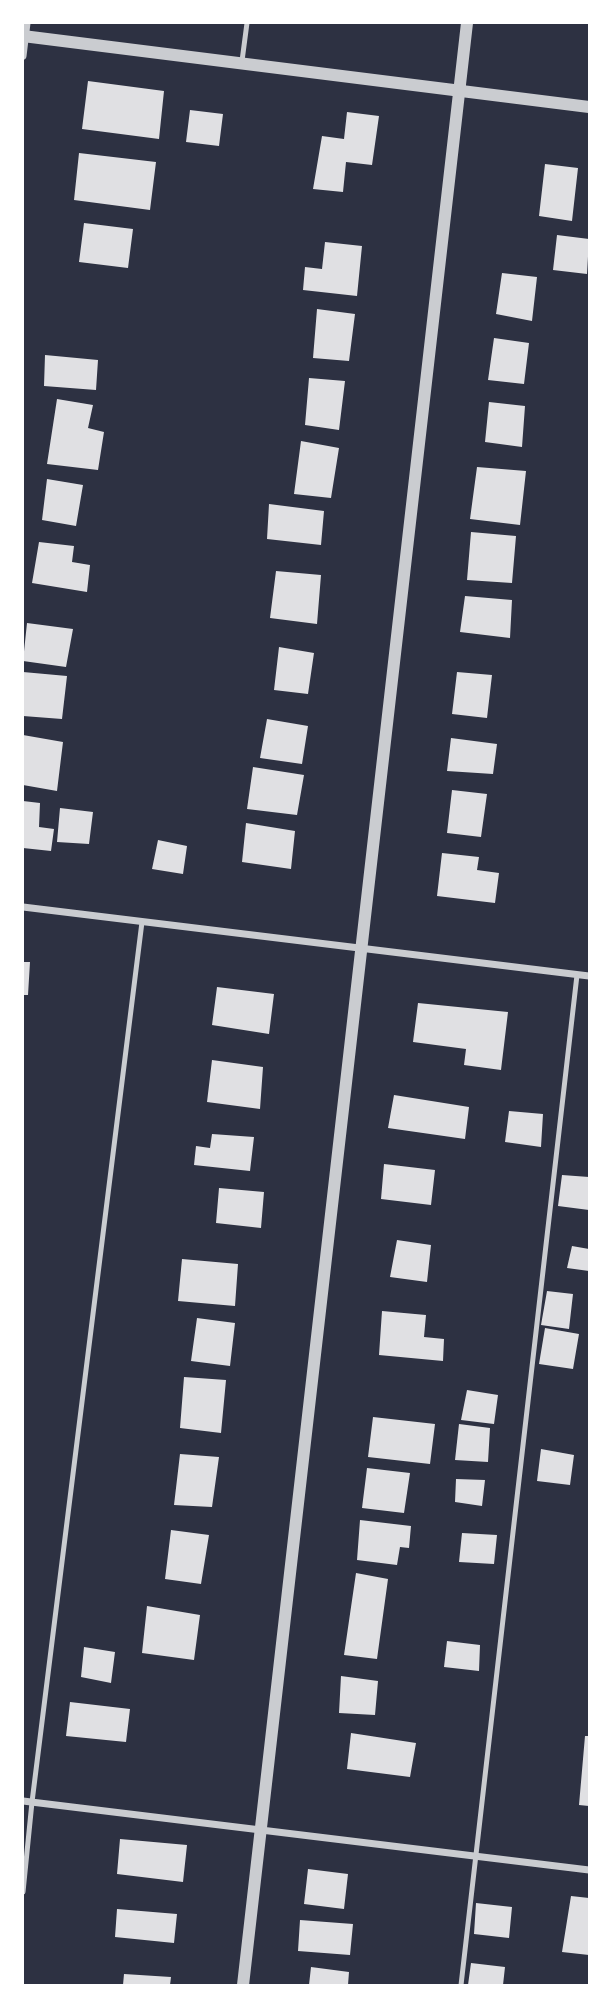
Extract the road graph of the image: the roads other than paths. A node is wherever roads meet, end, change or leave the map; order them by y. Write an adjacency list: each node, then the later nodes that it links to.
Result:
1 (247, 23): 5 (lane)
2 (467, 23): 6 (street)
3 (25, 31): 4 (street); 5 (street)
4 (23, 56)
5 (242, 64): 6 (street)
6 (459, 91): 7 (street); 10 (street)
7 (589, 107)
8 (23, 907): 9 (street)
9 (142, 922): 10 (street); 14 (lane)
10 (362, 948): 11 (street); 15 (street)
11 (577, 975): 12 (street); 16 (lane)
12 (589, 976)
13 (23, 1801): 14 (street)
14 (32, 1802): 15 (street); 18 (lane)
15 (261, 1830): 16 (street); 19 (street)
16 (476, 1857): 17 (street); 20 (lane)
17 (589, 1870)
18 (23, 1892)
19 (243, 1985)
20 (461, 1985)

